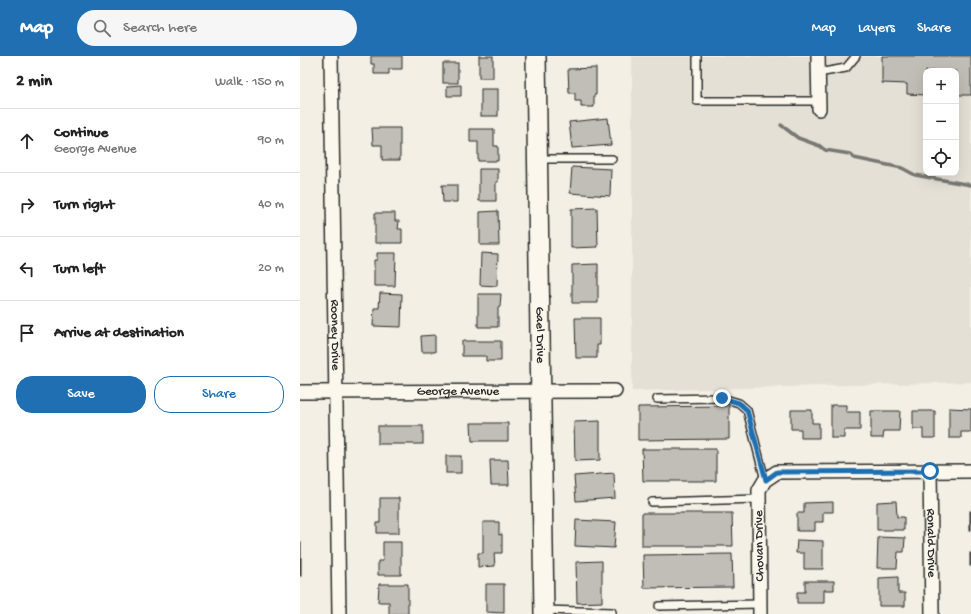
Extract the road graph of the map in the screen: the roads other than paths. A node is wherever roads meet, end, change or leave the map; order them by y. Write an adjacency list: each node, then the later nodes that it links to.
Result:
1 (331, 56): 13 (street, Rooney Drive)
2 (536, 56): 8 (street, Gael Drive)
3 (697, 56): 7 (lane)
4 (818, 56): 6 (street)
5 (856, 56): 6 (lane)
6 (818, 73): 7 (street)
7 (819, 105)
8 (537, 159): 9 (lane); 10 (street, Gael Drive)
9 (612, 159)
10 (540, 391): 11 (street, George Avenue); 13 (street, George Avenue); 22 (street, Gael Drive)
11 (615, 391)
12 (300, 392): 13 (street, George Avenue)
13 (336, 392): 24 (street, Rooney Drive)
14 (658, 399): 17 (lane)
15 (930, 471): 16 (street); 17 (street); 25 (street, Ronald Drive)
16 (971, 471)
17 (766, 480): 18 (street, Chovan Drive)
18 (759, 499): 19 (lane); 21 (street, Chovan Drive)
19 (652, 502)
20 (660, 606): 21 (lane)
21 (760, 609)
22 (544, 612): 23 (lane)
23 (612, 612)
24 (339, 614)
25 (932, 614)

